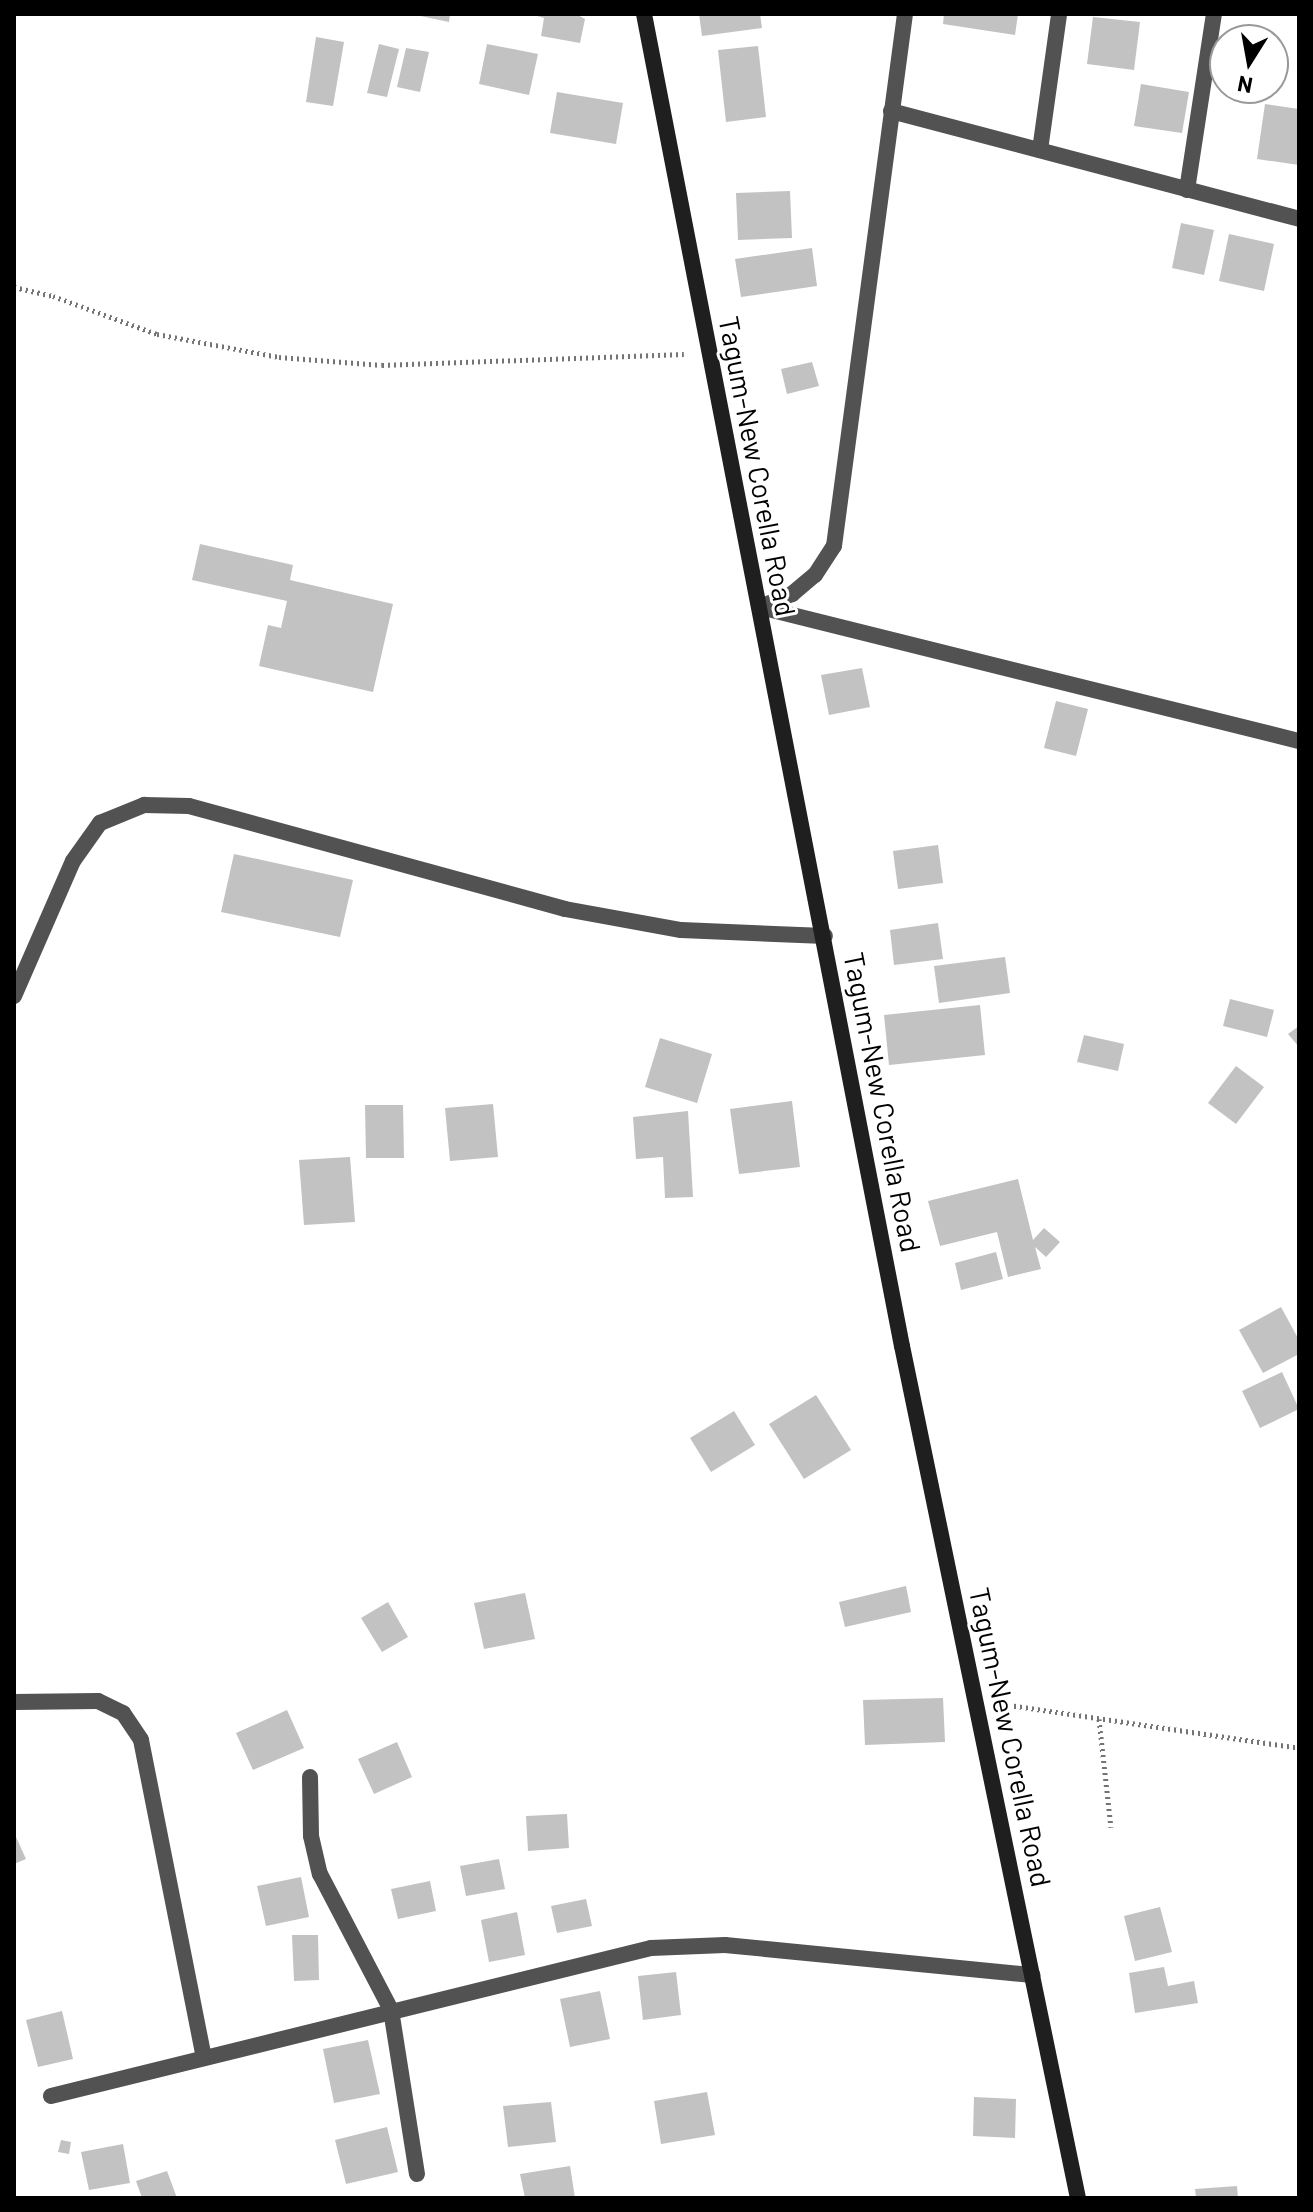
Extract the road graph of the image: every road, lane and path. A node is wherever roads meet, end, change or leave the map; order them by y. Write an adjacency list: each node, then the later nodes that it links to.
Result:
1 (644, 14): 10 (main road, Tagum-New Corella Road)
2 (905, 14): 5 (street)
3 (1059, 14): 6 (street)
4 (1214, 14): 7 (street)
5 (891, 111): 6 (street); 11 (street)
6 (1040, 150): 7 (street)
7 (1187, 190): 8 (street)
8 (1299, 219)
9 (14, 287): 10 (path)
10 (709, 354): 11 (main road, Tagum-New Corella Road)
11 (760, 607): 12 (street); 13 (main road, Tagum-New Corella Road)
12 (1299, 741)
13 (825, 936): 14 (street); 15 (main road, Tagum-New Corella Road)
14 (14, 996)
15 (977, 1701): 17 (path); 21 (main road, Tagum-New Corella Road)
16 (14, 1702): 23 (street)
17 (1099, 1719): 18 (path); 20 (path)
18 (1299, 1748)
19 (310, 1777): 22 (street)
20 (1111, 1827)
21 (1033, 1975): 22 (street); 26 (main road, Tagum-New Corella Road)
22 (391, 2010): 23 (street); 25 (street)
23 (204, 2057): 24 (street)
24 (51, 2096)
25 (417, 2174)
26 (1078, 2198)

